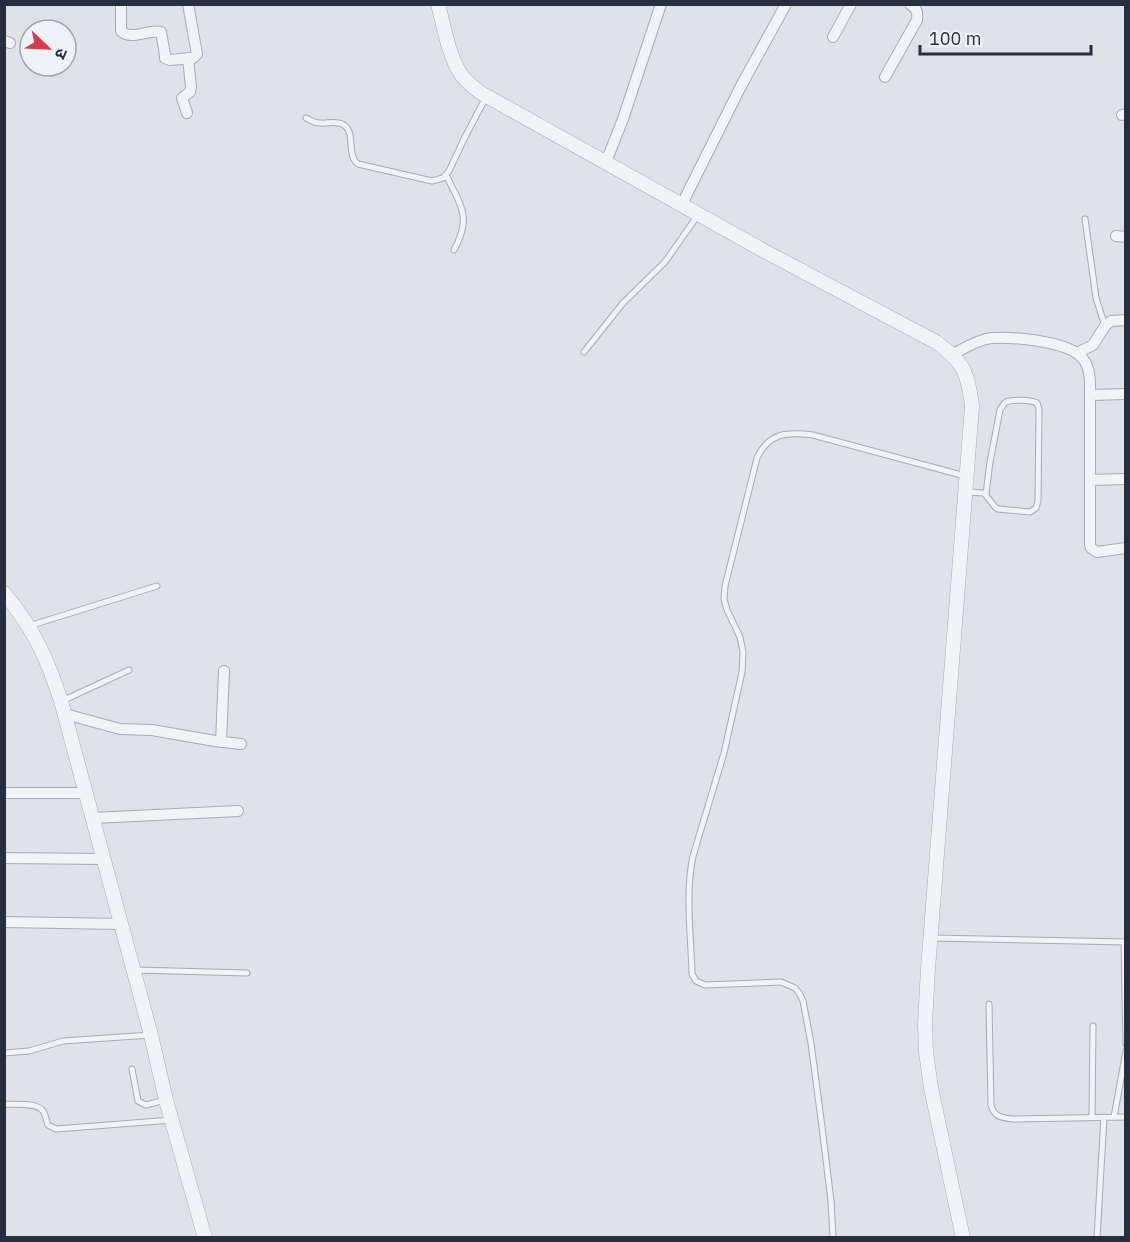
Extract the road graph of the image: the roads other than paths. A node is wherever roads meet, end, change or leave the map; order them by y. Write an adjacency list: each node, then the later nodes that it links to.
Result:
1 (121, 4): 9 (street)
2 (188, 4): 9 (street)
3 (438, 4): 11 (street)
4 (661, 4): 14 (street)
5 (786, 4): 16 (street)
6 (851, 4): 8 (street)
7 (910, 4): 10 (street)
8 (833, 37)
9 (188, 58): 12 (street)
10 (885, 77)
11 (487, 96): 14 (street); 15 (lane)
12 (187, 113)
13 (306, 118): 15 (lane)
14 (606, 162): 16 (street)
15 (446, 175): 19 (lane)
16 (682, 204): 17 (street)
17 (699, 214): 22 (lane); 24 (street)
18 (1085, 219): 21 (lane)
19 (454, 250)
20 (1125, 320): 21 (street)
21 (1105, 326): 23 (street)
22 (584, 352)
23 (1077, 352): 24 (street); 26 (street)
24 (953, 354): 27 (street)
25 (1125, 394): 26 (street)
26 (1090, 395): 29 (street)
27 (966, 477): 30 (street); 68 (lane)
28 (1125, 479): 29 (street)
29 (1090, 480): 32 (street)
30 (965, 492): 31 (lane); 49 (street)
31 (986, 494): 31 (lane)
32 (1125, 548)
33 (157, 585): 35 (lane)
34 (4, 593): 35 (street)
35 (29, 626): 38 (street)
36 (129, 670): 38 (lane)
37 (224, 671): 39 (street)
38 (63, 708): 39 (street); 41 (street)
39 (220, 742): 40 (street)
40 (241, 744)
41 (77, 792): 42 (street); 44 (street)
42 (4, 793)
43 (238, 811): 44 (street)
44 (93, 818): 46 (street)
45 (4, 858): 46 (street)
46 (94, 859): 48 (street)
47 (4, 922): 48 (street)
48 (121, 924): 51 (street)
49 (931, 938): 50 (lane); 69 (street)
50 (1125, 942): 56 (lane)
51 (134, 970): 52 (lane); 55 (street)
52 (247, 973)
53 (989, 1004): 62 (lane)
54 (1093, 1026): 62 (lane)
55 (142, 1036): 58 (lane); 60 (street)
56 (1125, 1044)
57 (1125, 1051): 64 (lane)
58 (4, 1053)
59 (132, 1069): 60 (lane)
60 (163, 1101): 66 (street)
61 (4, 1104): 66 (lane)
62 (1092, 1117): 63 (lane)
63 (1104, 1117): 64 (lane); 70 (lane)
64 (1114, 1117): 65 (lane)
65 (1125, 1117)
66 (168, 1120): 67 (street)
67 (205, 1238)
68 (833, 1238)
69 (963, 1238)
70 (1096, 1238)

